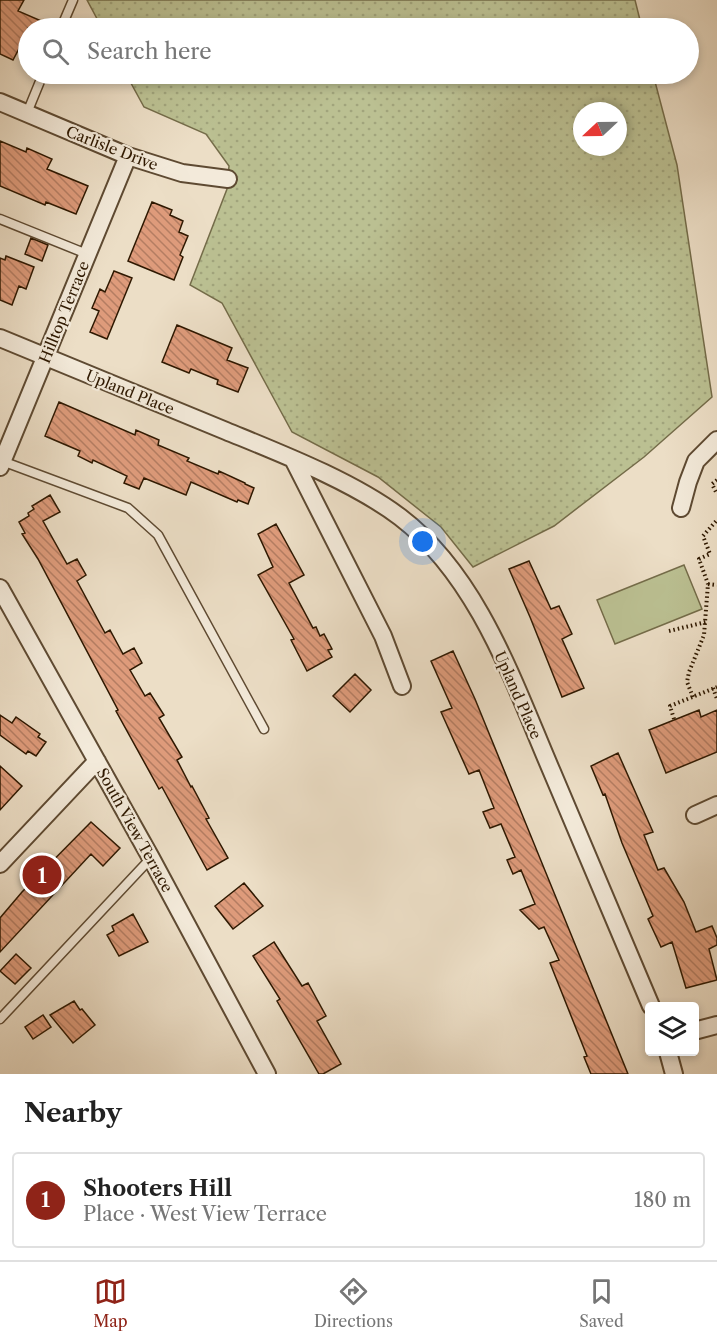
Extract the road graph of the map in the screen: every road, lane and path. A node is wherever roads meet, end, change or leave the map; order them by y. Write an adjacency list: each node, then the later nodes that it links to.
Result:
1 (73, 0): 2 (lane)
2 (65, 18)
3 (39, 84): 5 (lane)
4 (0, 102): 5 (street, Carlisle Drive)
5 (27, 113): 6 (street, Carlisle Drive)
6 (128, 156): 7 (street, Carlisle Drive); 9 (street, Hilltop Terrace)
7 (228, 179)
8 (0, 219): 9 (lane)
9 (87, 254): 11 (street, Hilltop Terrace)
10 (0, 338): 11 (street, Upland Place)
11 (45, 357): 13 (street, Upland Place); 14 (street, Hilltop Terrace)
12 (717, 440): 17 (street)
13 (293, 459): 24 (street); 35 (street, Upland Place)
14 (1, 464): 29 (lane)
15 (717, 480): 16 (path)
16 (717, 494)
17 (681, 508)
18 (717, 520): 19 (path)
19 (708, 584): 20 (path); 22 (path)
20 (717, 585)
21 (0, 588): 30 (street, South View Terrace)
22 (706, 622): 23 (path); 26 (path)
23 (669, 631)
24 (402, 686)
25 (715, 688): 26 (path); 27 (path)
26 (693, 697): 28 (path)
27 (717, 699)
28 (674, 719)
29 (264, 729)
30 (97, 761): 33 (street, South View Terrace); 34 (street)
31 (717, 806): 32 (street)
32 (695, 815)
33 (151, 858): 36 (lane); 40 (street, South View Terrace)
34 (0, 864)
35 (649, 1002)
36 (0, 1019)
37 (717, 1025): 38 (street)
38 (699, 1030)
39 (669, 1056): 41 (street)
40 (267, 1074)
41 (674, 1074)

